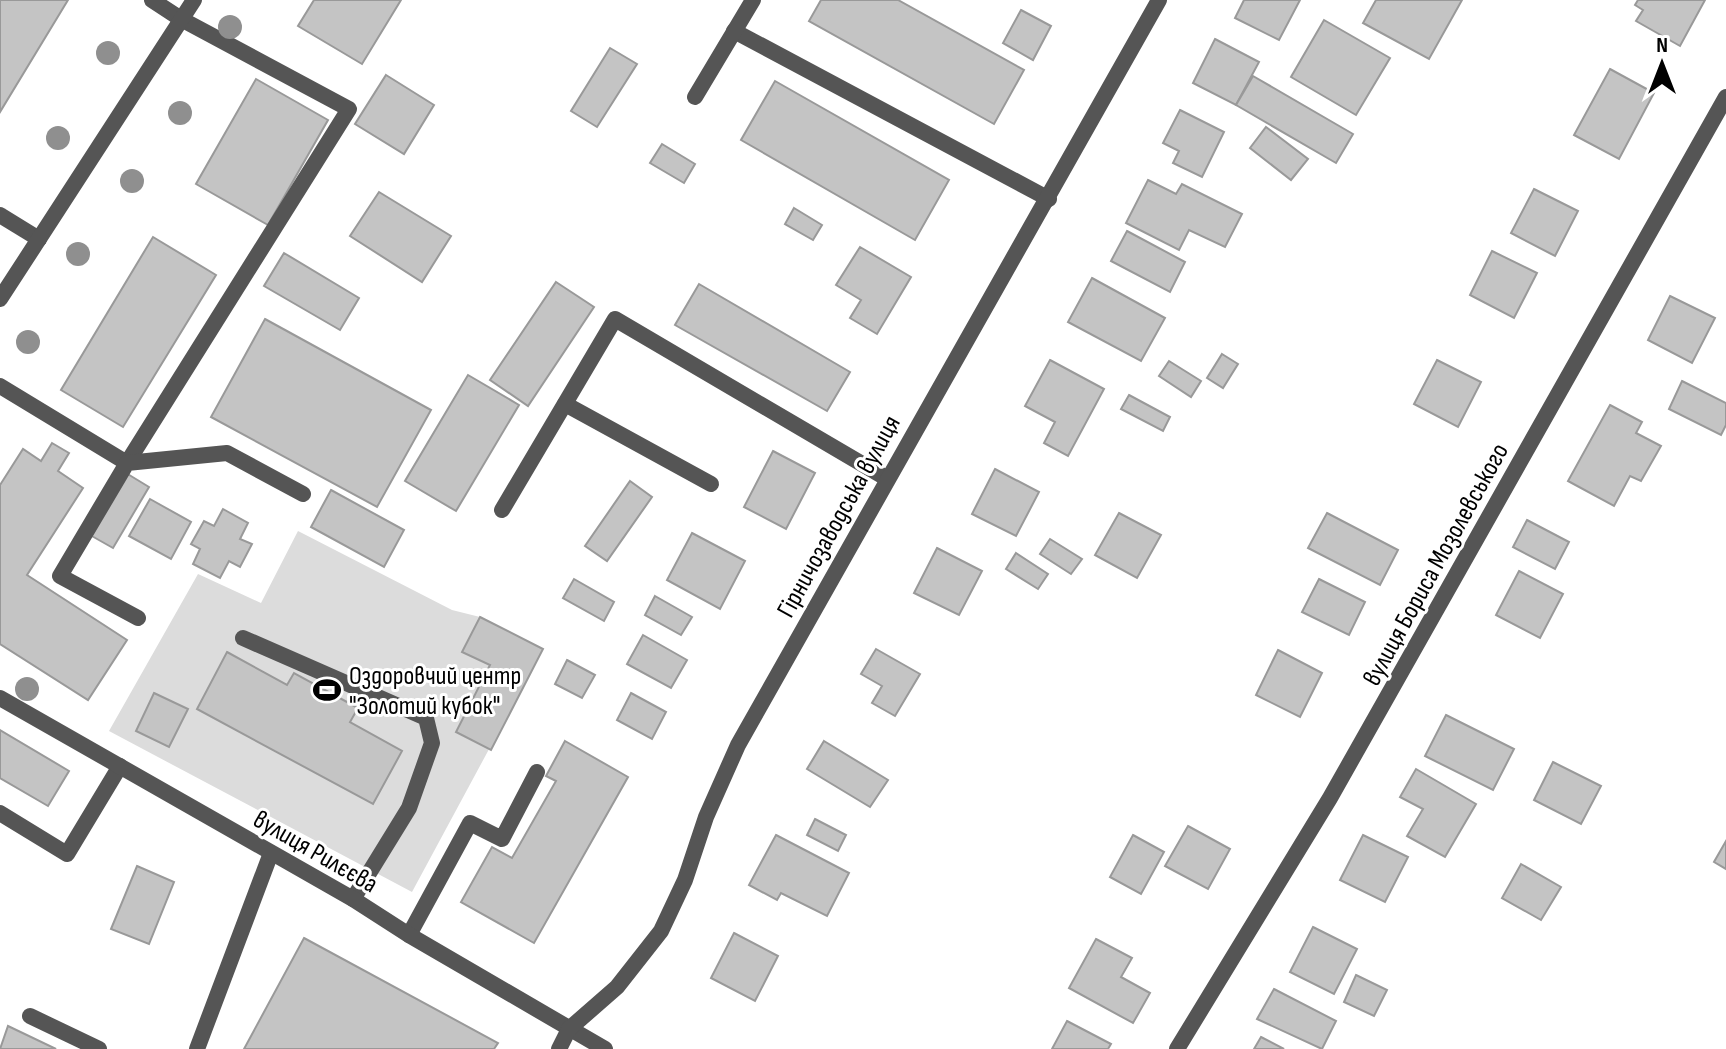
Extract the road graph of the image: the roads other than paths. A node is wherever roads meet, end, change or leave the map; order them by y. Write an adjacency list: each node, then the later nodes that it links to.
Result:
1 (152, 0): 5 (street)
2 (194, 0): 5 (street)
3 (753, 0): 6 (street)
4 (1159, 0): 9 (street, Гірничозаводська вулиця)
5 (181, 19): 11 (street); 15 (street)
6 (734, 31): 7 (street); 9 (street)
7 (695, 97)
8 (1726, 97): 35 (street, вулиця Бориса Мозолевського)
9 (1049, 199): 16 (street, Гірничозаводська вулиця)
10 (0, 215): 11 (street)
11 (39, 239): 12 (street)
12 (0, 299)
13 (0, 386): 15 (street)
14 (565, 404): 16 (street); 17 (street); 19 (street)
15 (127, 463): 18 (street); 20 (street)
16 (886, 478): 30 (street, Гірничозаводська вулиця)
17 (711, 484)
18 (303, 494)
19 (502, 510)
20 (138, 618)
21 (243, 638): 27 (street)
22 (0, 698): 23 (street, вулиця Рилєєва)
23 (120, 766): 25 (street); 26 (street, вулиця Рилєєва)
24 (537, 772): 28 (street)
25 (0, 813)
26 (271, 853): 27 (street, вулиця Рилєєва); 32 (street)
27 (353, 899): 28 (street, вулиця Рилєєва)
28 (409, 935): 30 (street, вулиця Рилєєва)
29 (30, 1016): 31 (street)
30 (569, 1029): 33 (street, Гірничозаводська вулиця); 34 (street, вулиця Рилєєва)
31 (99, 1049)
32 (197, 1049)
33 (559, 1049)
34 (605, 1049)
35 (1177, 1049)

